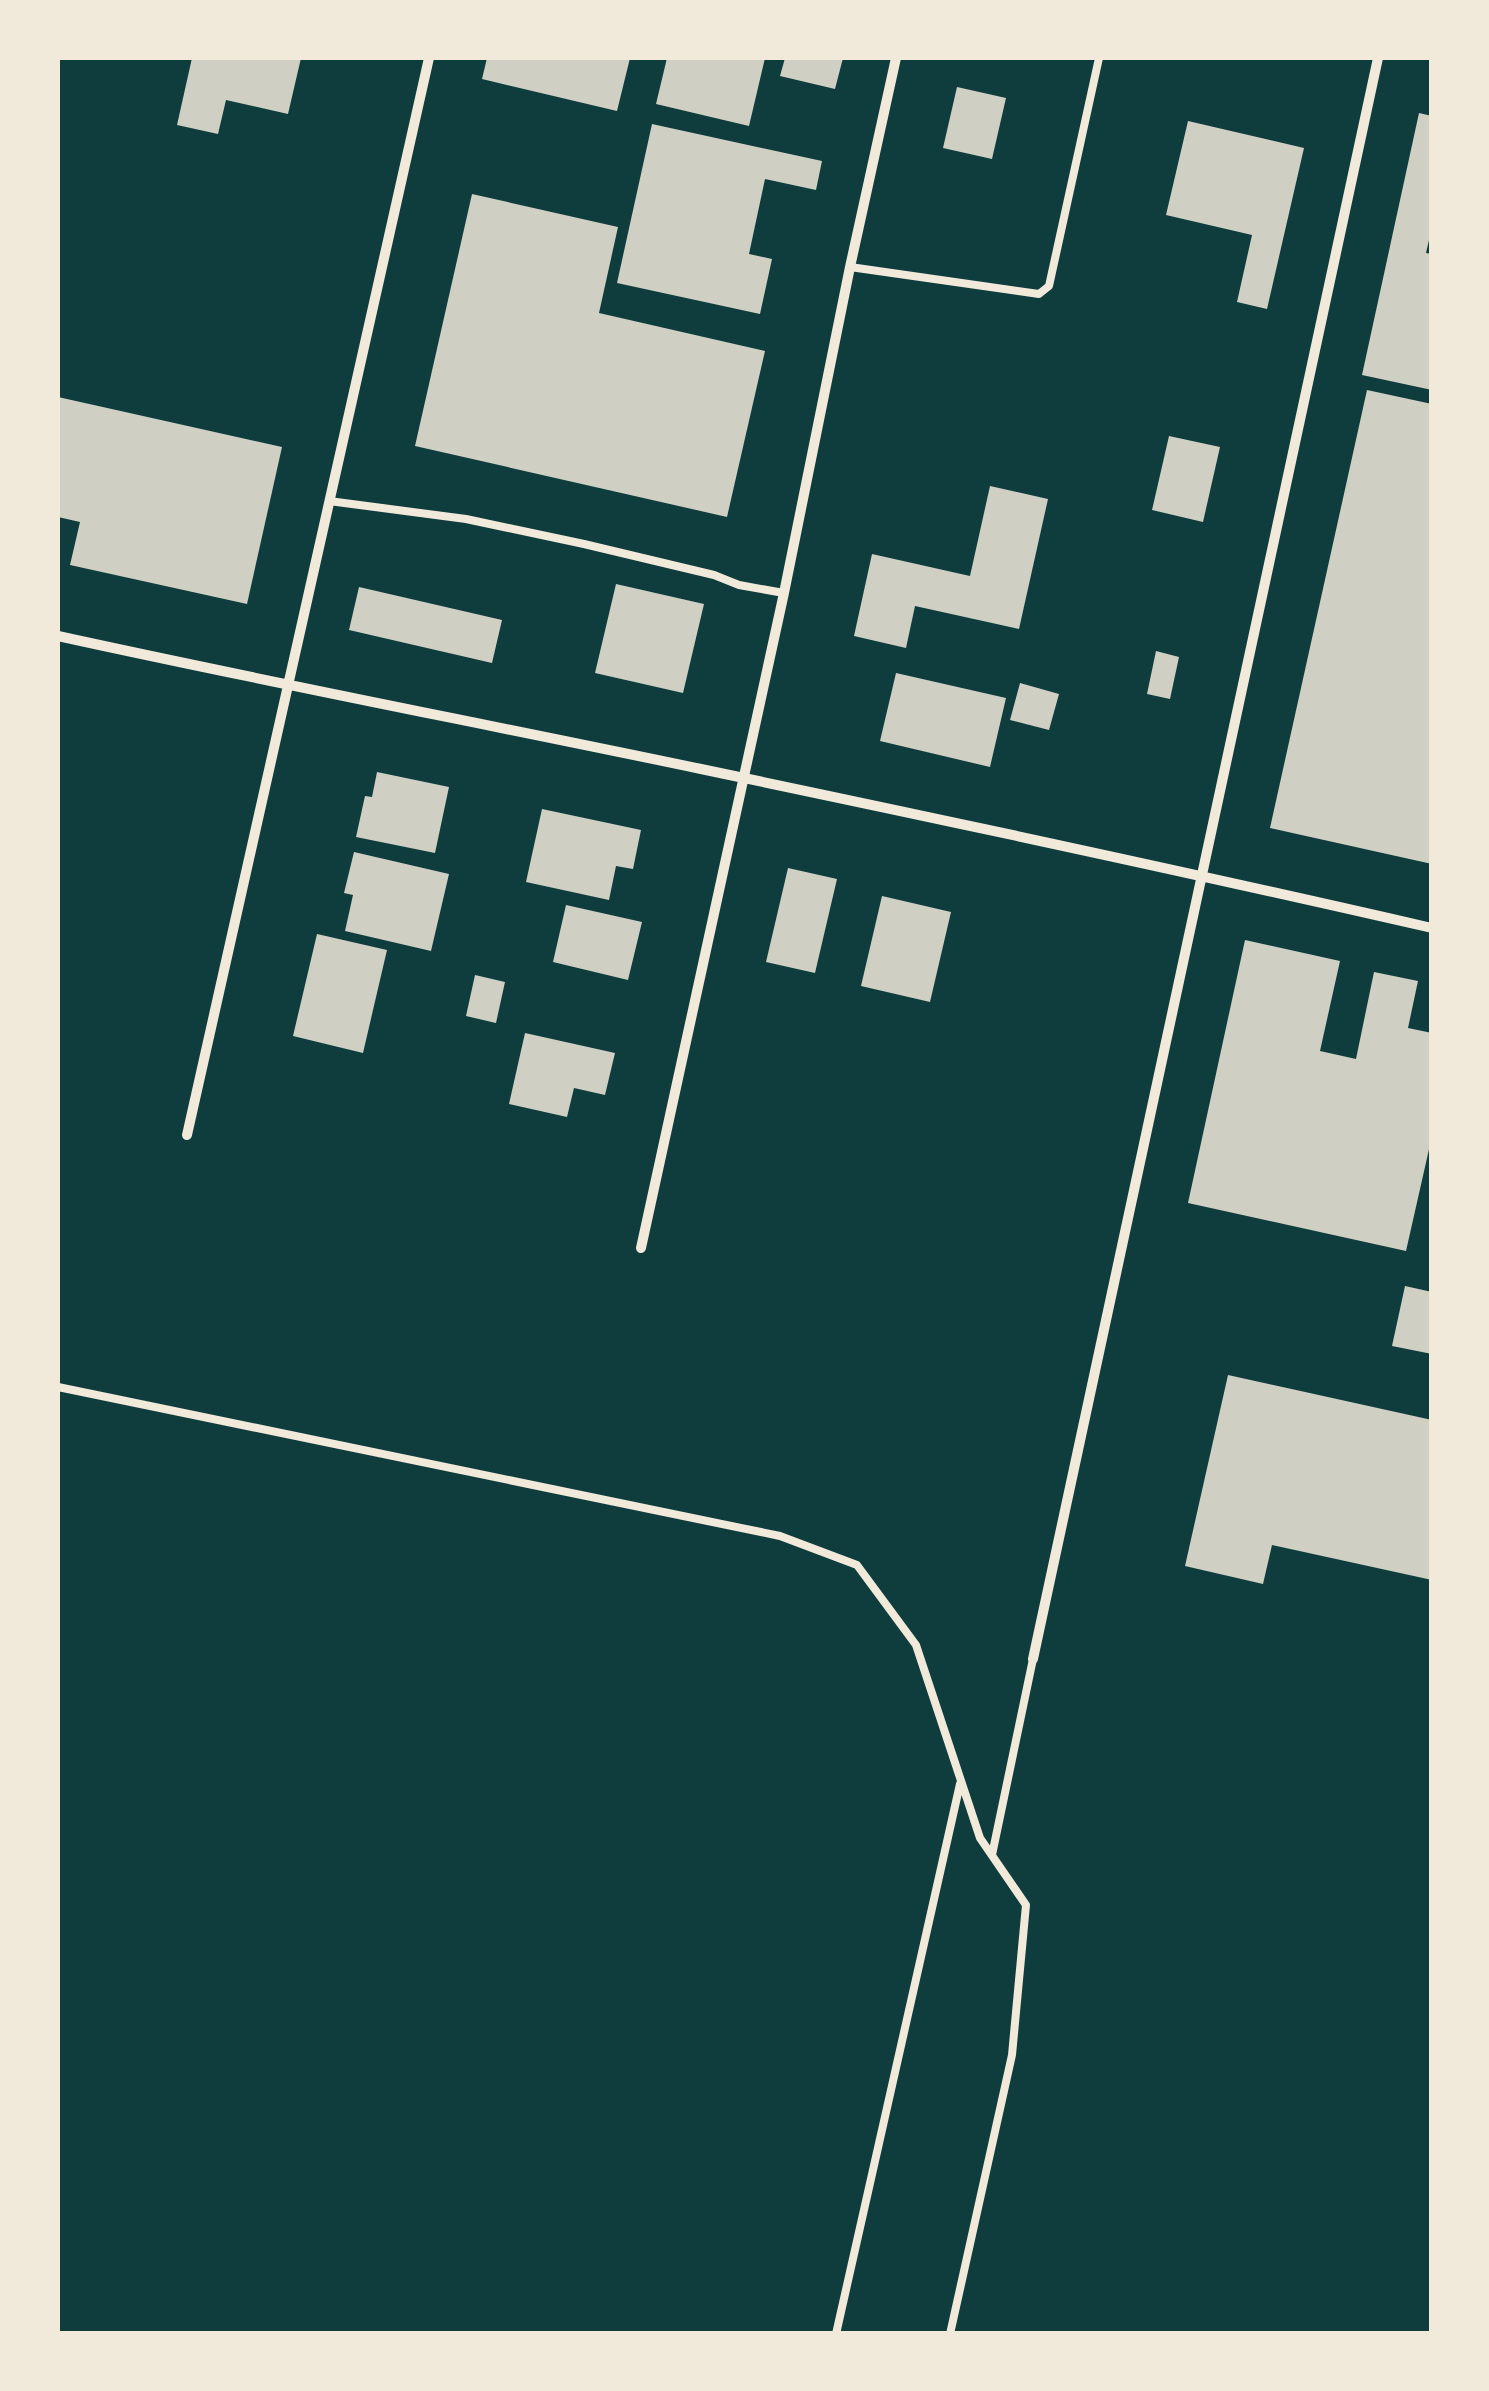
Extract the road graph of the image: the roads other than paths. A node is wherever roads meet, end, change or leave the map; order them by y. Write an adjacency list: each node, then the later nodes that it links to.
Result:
1 (429, 58): 6 (street)
2 (896, 58): 5 (street)
3 (1100, 58): 5 (lane)
4 (1378, 58): 11 (street)
5 (850, 268): 7 (street)
6 (330, 501): 7 (lane); 9 (street)
7 (784, 593): 10 (street)
8 (58, 636): 9 (street)
9 (289, 686): 10 (street); 13 (street)
10 (743, 778): 11 (street); 14 (street)
11 (1202, 876): 12 (street); 16 (street)
12 (1432, 928)
13 (187, 1135)
14 (640, 1248)
15 (58, 1387): 17 (lane)
16 (1033, 1659): 18 (lane)
17 (961, 1780): 18 (lane); 19 (lane)
18 (992, 1856): 20 (lane)
19 (836, 2334)
20 (950, 2334)

